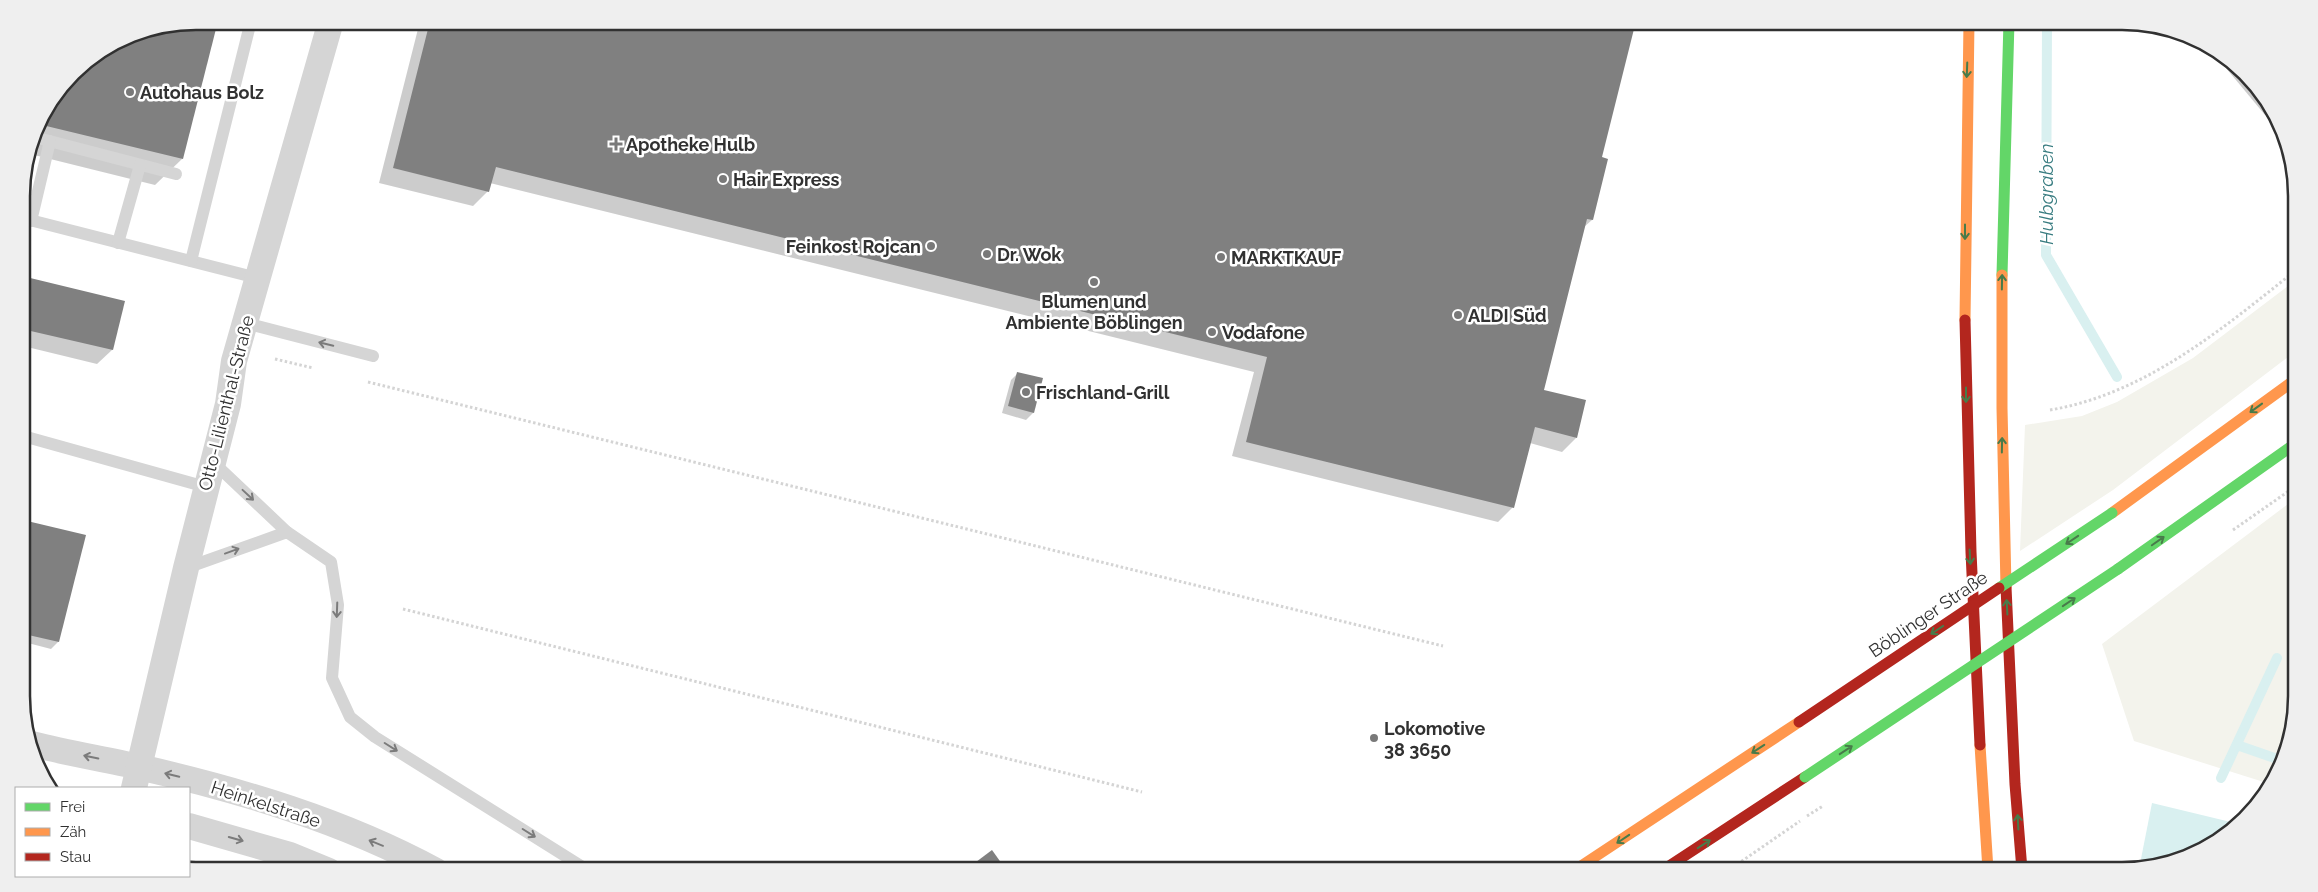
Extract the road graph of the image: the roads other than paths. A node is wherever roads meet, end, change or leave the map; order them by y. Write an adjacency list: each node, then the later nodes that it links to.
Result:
1 (249, 30): 12 (lane)
2 (328, 30): 13 (street, Otto-Lilienthal-Straße)
3 (1969, 30): 33 (main road, one-way to 33)
4 (2009, 30): 34 (main road, one-way to 4)
5 (41, 139): 6 (lane)
6 (50, 142): 7 (lane); 9 (lane)
7 (140, 164): 8 (lane); 11 (lane)
8 (176, 174)
9 (30, 206)
10 (30, 220): 11 (lane)
11 (118, 243): 12 (lane)
12 (191, 261): 13 (lane)
13 (258, 278): 14 (street, Otto-Lilienthal-Straße)
14 (245, 323): 15 (lane, one-way to 14); 19 (street, Otto-Lilienthal-Straße)
15 (373, 356)
16 (2288, 385): 31 (main road, Böblinger Straße, one-way to 31, bridge)
17 (30, 438): 20 (lane)
18 (2288, 449): 32 (main road, one-way to 18, bridge)
19 (213, 462): 20 (street, Otto-Lilienthal-Straße); 21 (lane, one-way to 21)
20 (206, 487): 22 (street, Otto-Lilienthal-Straße)
21 (287, 532): 22 (lane, one-way to 21); 30 (lane, one-way to 30)
22 (186, 568): 24 (street, Otto-Lilienthal-Straße)
23 (38, 746): 24 (street, Heinkelstraße, one-way to 23)
24 (137, 778): 25 (street, Heinkelstraße, one-way to 24)
25 (179, 787)
26 (190, 789): 29 (street, Heinkelstraße, one-way to 26)
27 (190, 826): 28 (street, one-way to 28)
28 (307, 862)
29 (419, 862)
30 (575, 862)
31 (1587, 862)
32 (1675, 862)
33 (1988, 862)
34 (2021, 862)

